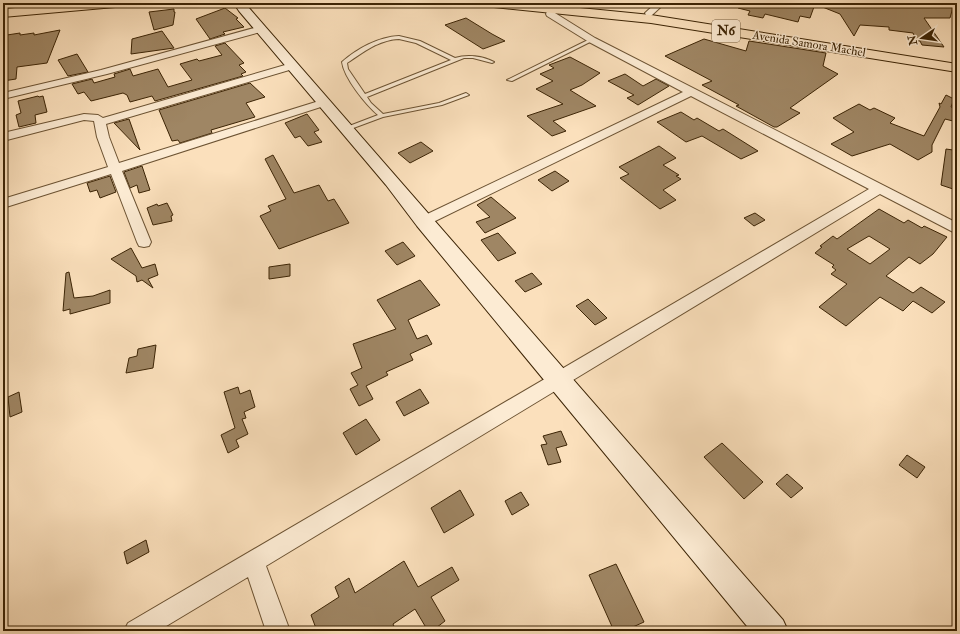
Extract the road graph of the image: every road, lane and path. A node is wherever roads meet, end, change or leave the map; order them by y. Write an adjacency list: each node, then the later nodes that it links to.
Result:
1 (56, 3): 7 (highway)
2 (115, 3): 8 (highway)
3 (244, 3): 10 (street)
4 (494, 3): 6 (highway, Avenida Samora Machel / N6)
5 (661, 3): 9 (street)
6 (556, 6): 9 (highway, Avenida Samora Machel / N6); 11 (street); 16 (highway, Avenida Samora Machel / N6)
7 (3, 8)
8 (3, 13)
9 (649, 13): 12 (highway, Avenida Samora Machel / N6)
10 (261, 29): 15 (street); 20 (street)
11 (592, 40): 17 (lane); 18 (street)
12 (957, 59)
13 (455, 60): 14 (lane); 21 (lane); 21 (lane)
14 (492, 62)
15 (292, 66): 22 (street); 24 (street)
16 (957, 68)
17 (510, 80)
18 (691, 92): 28 (street); 30 (street)
19 (466, 95): 23 (lane)
20 (3, 96)
21 (365, 96): 23 (lane)
22 (323, 102): 25 (street); 27 (street)
23 (382, 116): 25 (lane)
24 (101, 122): 26 (street); 27 (street)
25 (346, 129): 30 (street)
26 (3, 137)
27 (115, 169): 29 (street); 32 (street)
28 (879, 189): 31 (street); 33 (street)
29 (3, 204)
30 (424, 220): 33 (street)
31 (957, 229)
32 (144, 242)
33 (559, 380): 34 (street); 37 (street)
34 (253, 561): 35 (street); 36 (street)
35 (136, 631)
36 (278, 631)
37 (772, 631)

